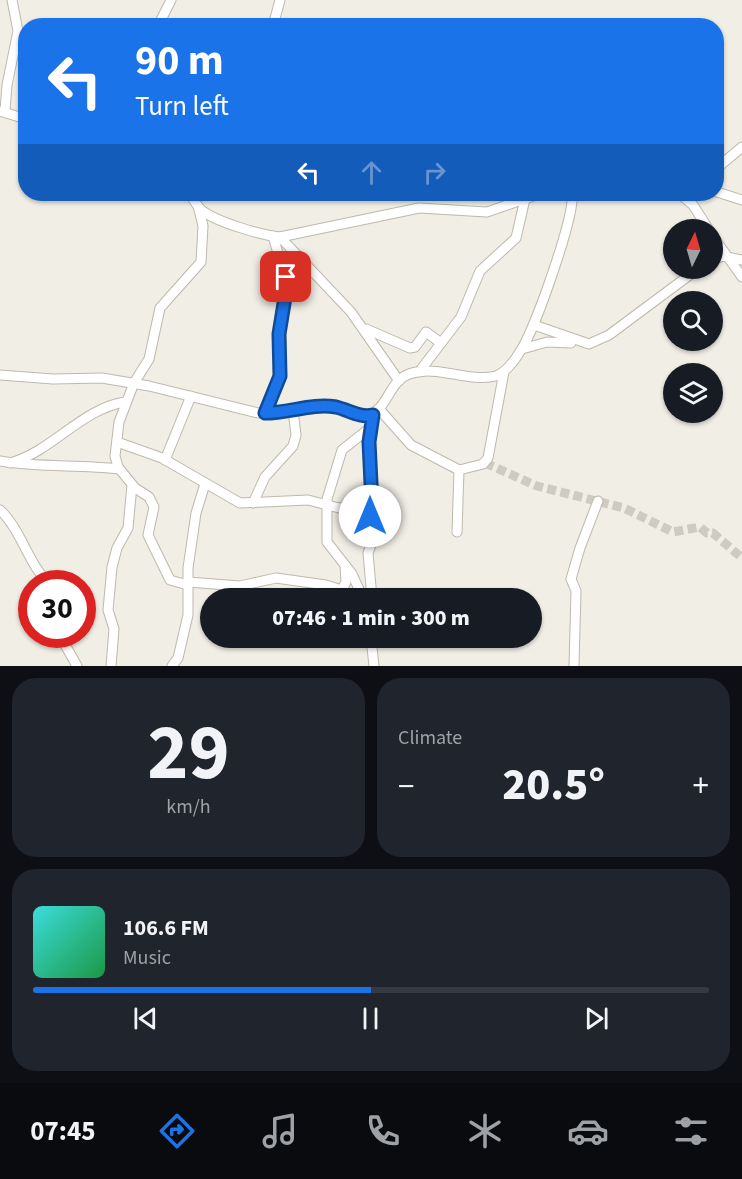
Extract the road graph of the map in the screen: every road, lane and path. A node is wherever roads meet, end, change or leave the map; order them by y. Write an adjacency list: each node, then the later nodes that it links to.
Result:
1 (3, 0): 5 (street)
2 (12, 0): 5 (street)
3 (171, 0): 6 (street)
4 (280, 0): 7 (street)
5 (16, 18): 8 (street)
6 (162, 18)
7 (275, 18)
8 (3, 111): 9 (street)
9 (18, 116)
10 (742, 147): 11 (street)
11 (724, 162)
12 (724, 194): 13 (street)
13 (742, 200)
14 (194, 201): 19 (street)
15 (519, 201): 21 (street)
16 (525, 201): 31 (street)
17 (572, 201): 28 (street)
18 (688, 201): 20 (street)
19 (198, 206): 21 (street); 37 (street)
20 (702, 219)
21 (277, 236): 29 (street); 42 (street)
22 (723, 252): 23 (street)
23 (726, 256): 24 (street); 25 (street); 26 (street)
24 (723, 257)
25 (742, 260)
26 (742, 277)
27 (684, 279): 30 (street)
28 (534, 325): 30 (street); 32 (street)
29 (364, 328): 31 (street); 36 (street)
30 (583, 343): 32 (street)
31 (441, 344): 33 (street)
32 (522, 349): 34 (street)
33 (419, 372): 34 (street); 36 (street)
34 (504, 372): 48 (street)
35 (0, 375): 37 (street)
36 (399, 381): 41 (street)
37 (134, 383): 38 (street); 39 (street)
38 (191, 396): 42 (street); 45 (street)
39 (126, 402): 44 (street); 46 (street)
40 (293, 410): 41 (street); 42 (street); 53 (street)
41 (376, 412): 43 (street); 48 (street)
42 (265, 413)
43 (371, 427): 51 (street); 54 (street)
44 (117, 442): 45 (street); 47 (street)
45 (165, 460): 49 (street)
46 (5, 462): 47 (street)
47 (119, 469): 50 (street)
48 (459, 470): 56 (street)
49 (205, 484): 53 (street); 59 (street)
50 (132, 485): 59 (street); 65 (street)
51 (370, 498): 54 (street); 61 (street)
52 (598, 501): 68 (street)
53 (253, 503): 54 (street)
54 (327, 505): 57 (street)
55 (0, 510): 58 (street)
56 (457, 532)
57 (345, 565): 59 (street); 60 (street)
58 (38, 570)
59 (188, 583): 66 (street)
60 (358, 588)
61 (371, 588)
62 (67, 648): 64 (street)
63 (372, 648): 67 (street)
64 (77, 666)
65 (111, 666)
66 (172, 666)
67 (374, 666)
68 (574, 666)

